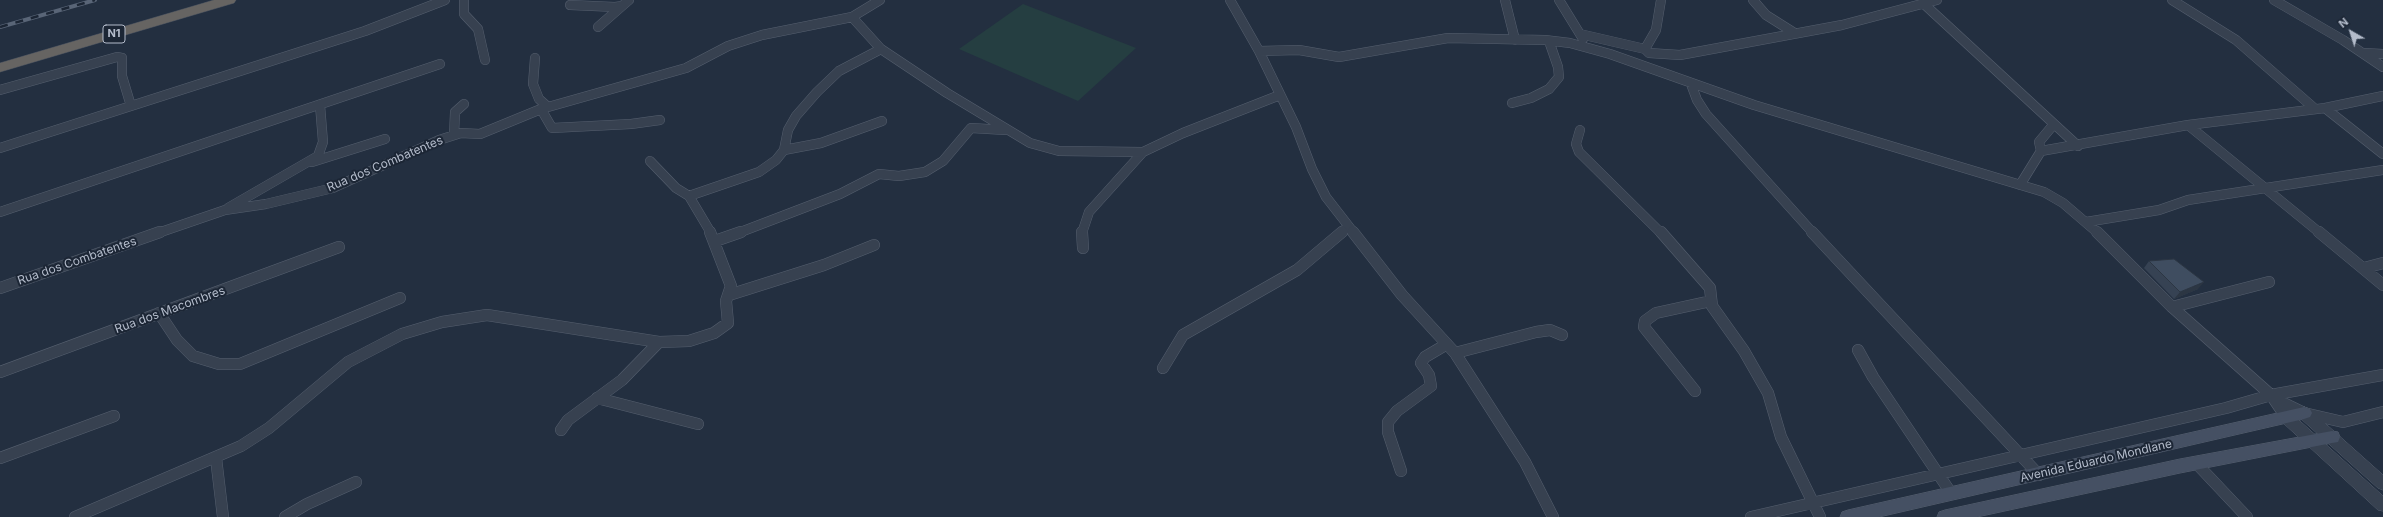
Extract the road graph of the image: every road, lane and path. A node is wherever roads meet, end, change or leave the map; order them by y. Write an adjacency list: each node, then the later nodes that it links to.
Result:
1 (209, 0): 22 (highway, N1)
2 (229, 0): 22 (highway, N1)
3 (445, 0): 44 (street)
4 (464, 0): 32 (street)
5 (629, 0): 17 (street)
6 (880, 0): 18 (street, Rua dos Combatentes)
7 (1230, 0): 28 (street)
8 (1505, 0): 23 (street)
9 (1559, 0): 21 (street)
10 (1662, 0): 27 (street)
11 (1753, 0): 20 (street)
12 (1937, 0): 16 (street)
13 (2172, 0): 46 (street)
14 (2274, 0): 29 (street)
15 (570, 4): 17 (street)
16 (1924, 4): 20 (street); 50 (street)
17 (622, 6): 19 (street)
18 (852, 18): 26 (street); 45 (street, Rua dos Combatentes)
19 (598, 27)
20 (1793, 32): 27 (street)
21 (1580, 34): 25 (street); 27 (street)
22 (93, 37): 33 (highway, N1); 36 (highway, N1)
23 (1515, 40): 24 (street); 28 (street)
24 (1549, 41): 25 (street); 42 (street)
25 (1587, 46): 37 (street)
26 (881, 49): 52 (street); 58 (street)
27 (1645, 49)
28 (1259, 51): 39 (street)
29 (2365, 53): 30 (street); 35 (street)
30 (2383, 54)
31 (535, 58): 45 (street)
32 (485, 60)
33 (0, 62)
34 (440, 64): 43 (street)
35 (2383, 67)
36 (0, 68)
37 (1691, 84): 65 (street); 106 (street)
38 (0, 90): 44 (street)
39 (1280, 95): 59 (street); 71 (street)
40 (2383, 96): 47 (street)
41 (464, 104): 54 (street)
42 (1512, 104)
43 (320, 105): 63 (street); 69 (street)
44 (131, 106): 57 (street)
45 (544, 108): 48 (street); 54 (street, Rua dos Combatentes)
46 (2314, 108): 47 (street); 51 (street)
47 (2325, 108): 61 (street)
48 (660, 120)
49 (882, 121): 58 (street)
50 (2054, 124): 56 (street); 60 (street)
51 (2188, 125): 56 (street); 66 (street)
52 (1005, 130): 59 (street); 72 (street)
53 (1580, 130): 83 (street)
54 (454, 135): 68 (street, Rua dos Combatentes)
55 (385, 139): 63 (street)
56 (2078, 146): 60 (street)
57 (0, 148)
58 (784, 150): 67 (street)
59 (1143, 152): 75 (street)
60 (2041, 152): 65 (street)
61 (2383, 154)
62 (650, 161): 67 (street)
63 (310, 162): 68 (street)
64 (2383, 170): 66 (street)
65 (2020, 185): 70 (street)
66 (2266, 188): 70 (street); 77 (street)
67 (689, 196): 72 (street)
68 (225, 210): 80 (street, Rua dos Combatentes)
69 (0, 212)
70 (2086, 222): 84 (street)
71 (1348, 227): 88 (street); 91 (street)
72 (715, 241): 81 (street)
73 (874, 246): 81 (street)
74 (339, 247): 85 (street, Rua dos Macombres)
75 (1083, 248)
76 (2383, 263): 77 (street)
77 (2364, 268): 79 (street)
78 (2269, 282): 84 (street)
79 (2383, 285)
80 (0, 288)
81 (729, 295): 87 (street)
82 (400, 298): 85 (street)
83 (1711, 301): 94 (street); 117 (street)
84 (2172, 307): 95 (street)
85 (159, 313): 92 (street, Rua dos Macombres)
86 (1562, 335): 90 (street)
87 (659, 342): 96 (street); 108 (street)
88 (1447, 344): 90 (street); 110 (street)
89 (1858, 350): 111 (street)
90 (1455, 353): 123 (street)
91 (1163, 368)
92 (0, 372)
93 (2383, 376): 95 (street)
94 (1695, 391)
95 (2273, 397): 98 (street); 100 (street); 106 (street)
96 (597, 398): 102 (street); 103 (street)
97 (2383, 412): 101 (street, Avenida Eduardo Mondlane)
98 (2304, 413): 100 (main road, Avenida Eduardo Mondlane); 101 (street, Avenida Eduardo Mondlane); 104 (street)
99 (114, 416): 107 (street)
100 (2286, 417): 105 (street); 112 (main road, Avenida Eduardo Mondlane)
101 (2343, 422): 104 (street)
102 (698, 424)
103 (561, 430)
104 (2332, 437): 105 (main road, Avenida Eduardo Mondlane); 114 (street)
105 (2312, 440): 109 (main road, Avenida Eduardo Mondlane); 119 (street)
106 (2022, 456): 111 (street); 112 (street)
107 (0, 458)
108 (216, 458): 120 (street); 121 (street)
109 (2196, 463): 118 (main road, Avenida Eduardo Mondlane); 128 (street)
110 (1401, 471)
111 (1939, 474): 116 (street); 117 (street)
112 (2039, 475): 115 (main road, Avenida Eduardo Mondlane)
113 (356, 482): 122 (street)
114 (2383, 484)
115 (1984, 486): 116 (main road, Avenida Eduardo Mondlane); 118 (main road)
116 (1951, 493): 126 (main road, Avenida Eduardo Mondlane)
117 (1813, 502): 124 (street); 125 (street)
118 (1997, 505): 127 (main road, Avenida Eduardo Mondlane)
119 (2383, 505)
120 (75, 517)
121 (222, 517)
122 (284, 517)
123 (1553, 517)
124 (1750, 517)
125 (1820, 517)
126 (1848, 517)
127 (1945, 517)
128 (2247, 517)

